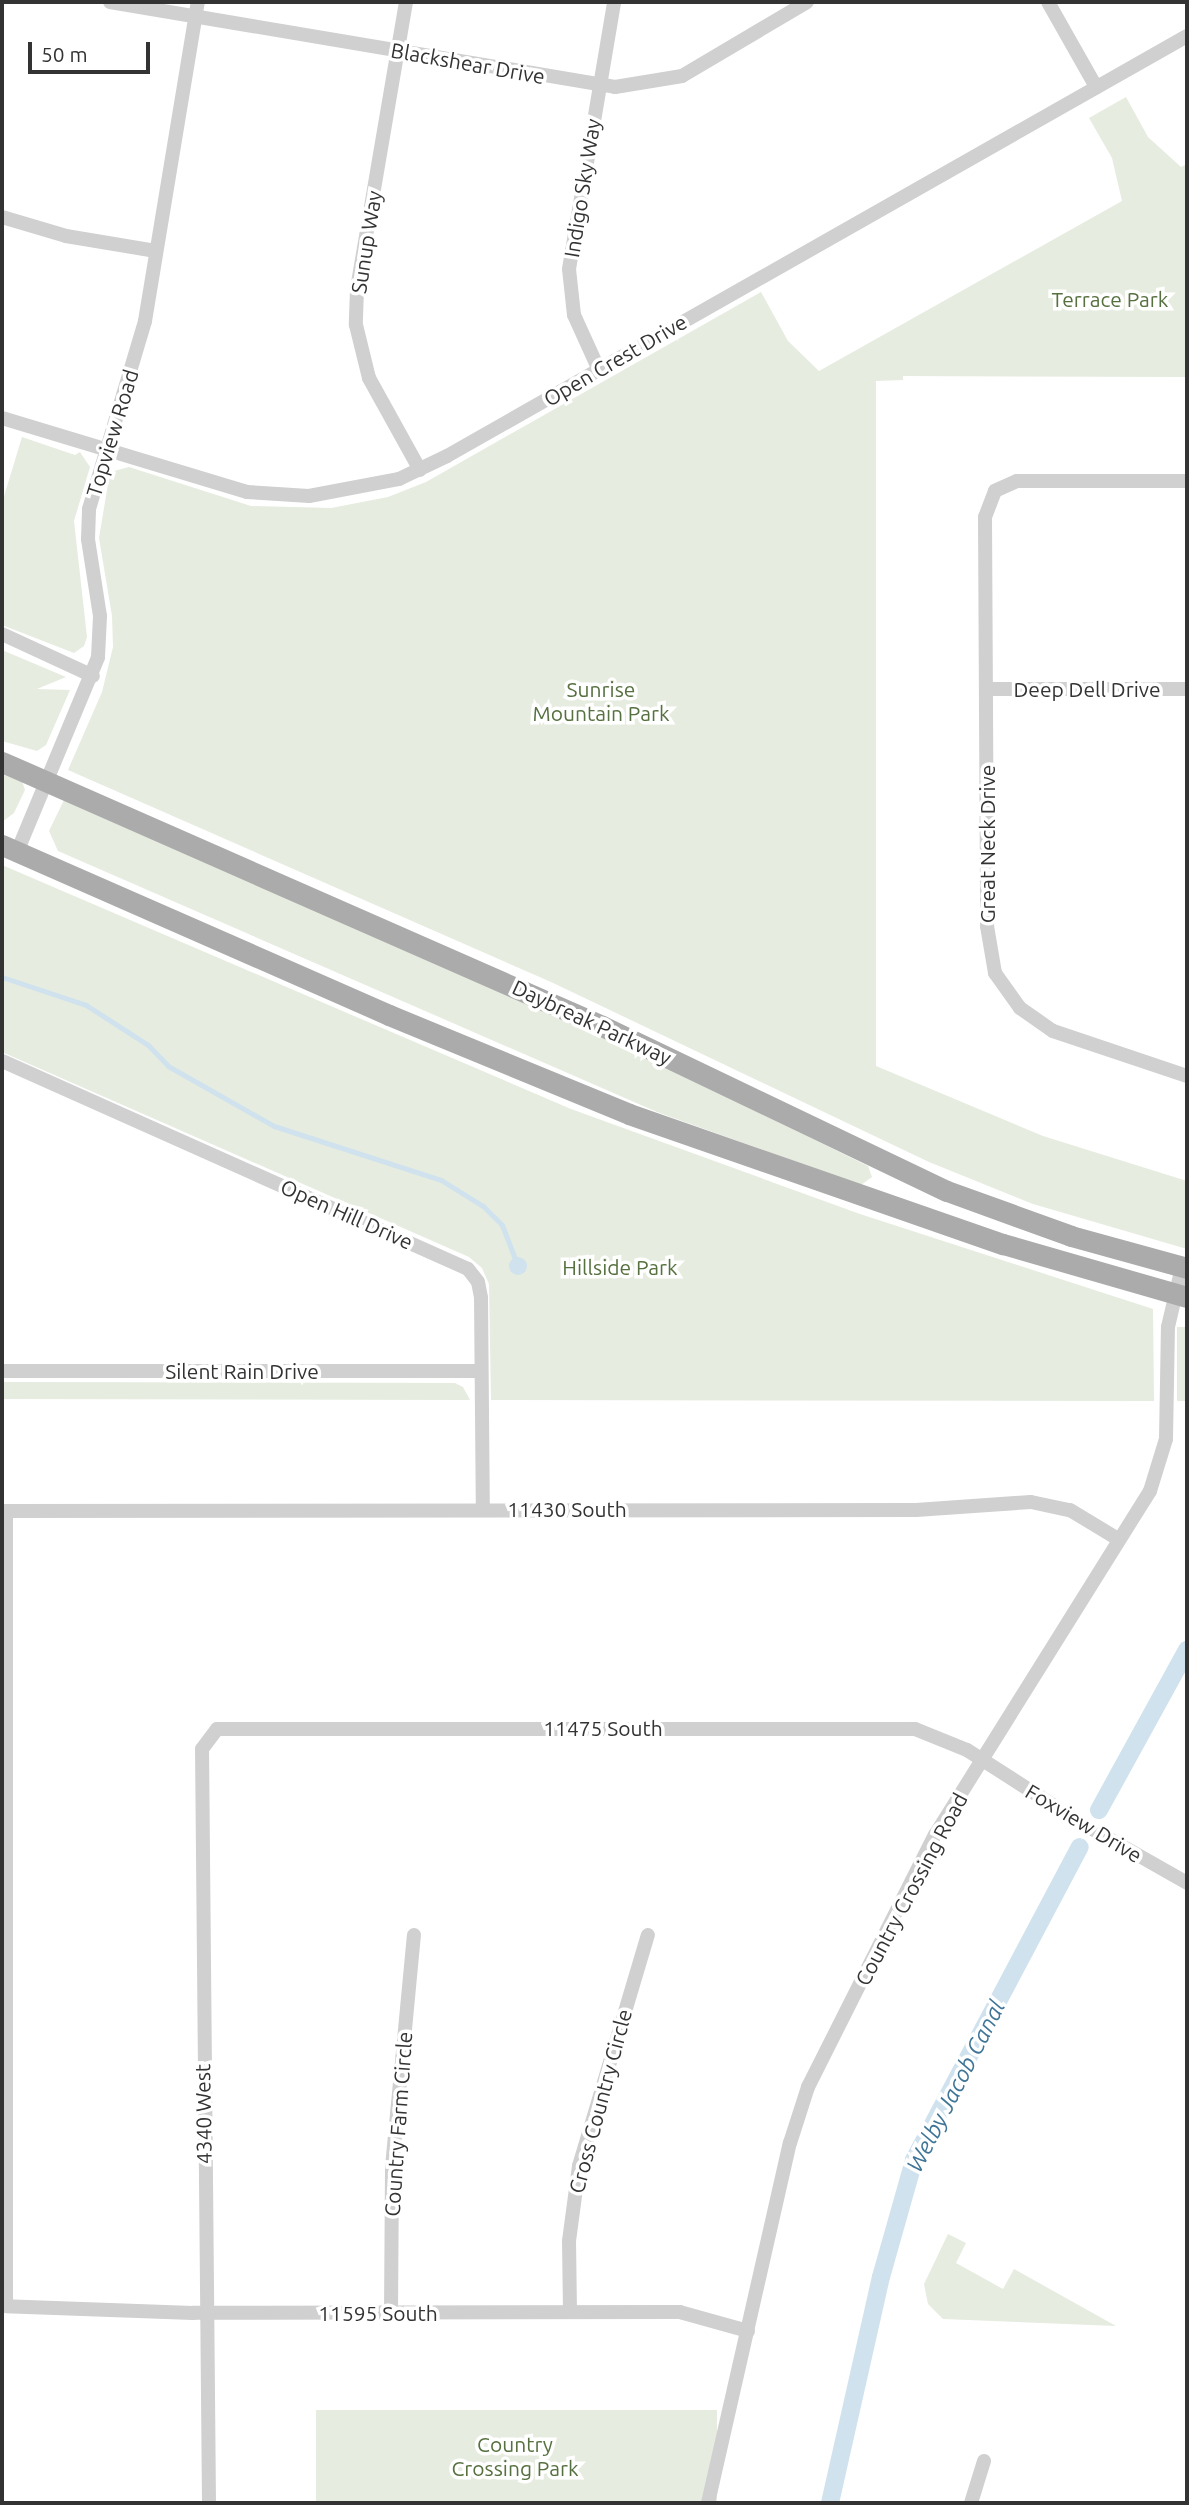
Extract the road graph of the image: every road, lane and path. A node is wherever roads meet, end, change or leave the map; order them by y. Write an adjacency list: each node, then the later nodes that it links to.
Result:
1 (110, 2): 6 (street, Blackshear Drive)
2 (406, 2): 8 (street, Sunup Way)
3 (614, 2): 9 (street, Indigo Sky Way)
4 (807, 2): 9 (street, Blackshear Drive)
5 (1048, 2): 10 (street)
6 (196, 9): 8 (street, Blackshear Drive); 12 (street, Topview Road)
7 (1187, 36): 10 (street, Open Crest Drive)
8 (398, 51): 9 (street, Blackshear Drive); 16 (street, Sunup Way)
9 (599, 85): 13 (street, Indigo Sky Way)
10 (1096, 88): 13 (street, Open Crest Drive)
11 (2, 217): 12 (street)
12 (156, 251): 15 (street, Topview Road)
13 (599, 370): 16 (street, Open Crest Drive)
14 (2, 418): 15 (street, Open Crest Drive)
15 (105, 451): 16 (street, Open Crest Drive); 19 (street, Topview Road)
16 (420, 470)
17 (1187, 481): 20 (street, Great Neck Drive)
18 (2, 634): 19 (street)
19 (93, 676): 23 (street, Topview Road)
20 (986, 689): 21 (street, Deep Dell Drive); 26 (street, Great Neck Drive)
21 (1187, 689)
22 (2, 762): 23 (main road, Daybreak Parkway)
23 (49, 782): 24 (street, Topview Road); 27 (main road, Daybreak Parkway)
24 (9, 849): 28 (main road)
25 (2, 1061): 30 (street, Open Hill Drive)
26 (1187, 1076)
27 (1184, 1267): 28 (street, Country Crossing Road)
28 (1181, 1296): 32 (street, Country Crossing Road)
29 (2, 1371): 30 (street, Silent Rain Drive)
30 (481, 1371): 31 (street, Open Hill Drive)
31 (483, 1509): 32 (street, 11430 South); 38 (street, 11430 South)
32 (1118, 1539): 34 (street, Country Crossing Road)
33 (216, 1729): 34 (street, 11475 South); 40 (street, 4340 West)
34 (983, 1760): 35 (street, Foxview Drive); 42 (street, Country Crossing Road)
35 (1187, 1883)
36 (648, 1934): 39 (street, Cross Country Circle)
37 (414, 1935): 41 (street, Country Farm Circle)
38 (3, 2015): 40 (street, 11595 South)
39 (570, 2312): 41 (street, 11595 South); 42 (street, 11595 South)
40 (208, 2313): 41 (street, 11595 South); 44 (street, 4340 West)
41 (391, 2313)
42 (748, 2331): 45 (street, Country Crossing Road)
43 (984, 2461): 46 (street)
44 (209, 2503)
45 (708, 2503)
46 (971, 2503)

